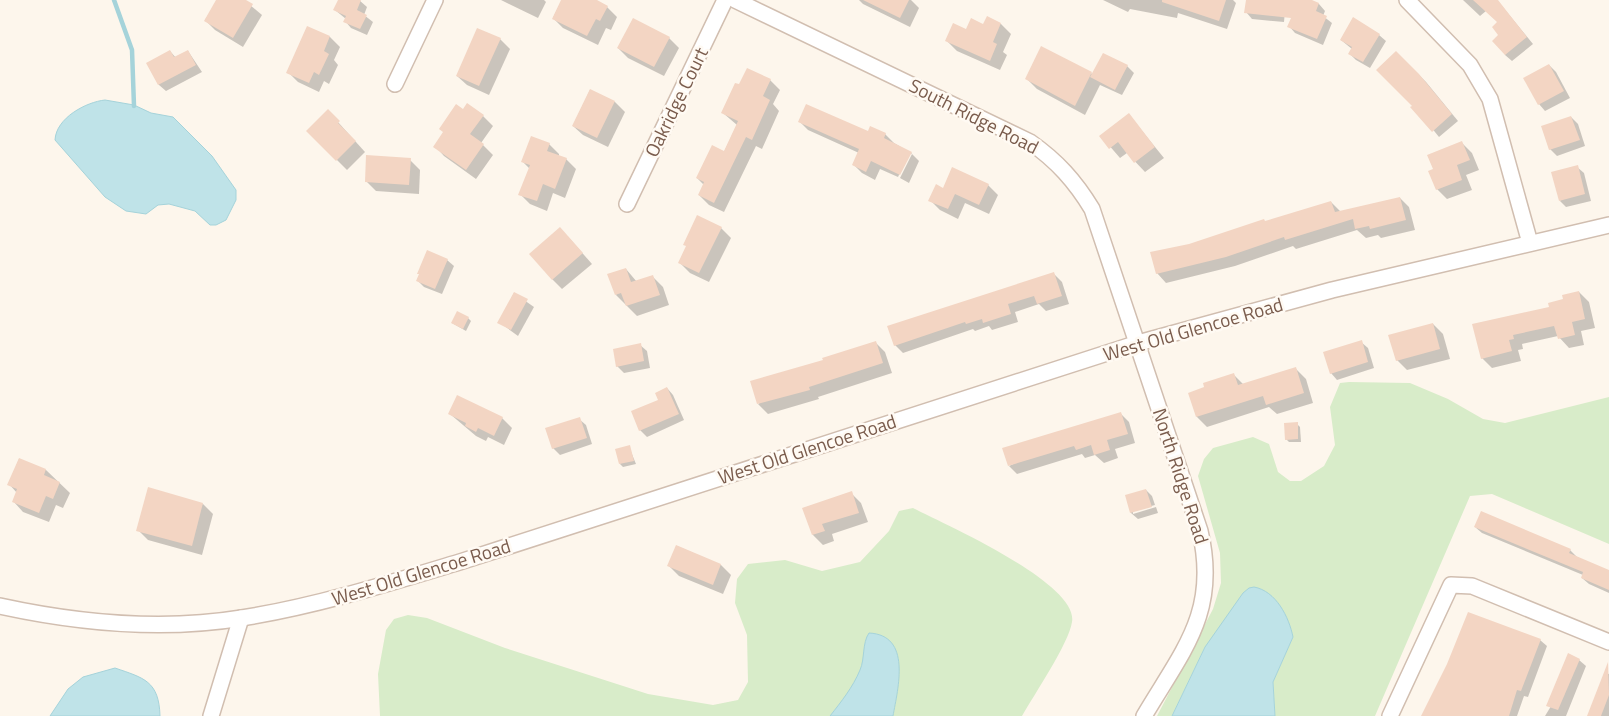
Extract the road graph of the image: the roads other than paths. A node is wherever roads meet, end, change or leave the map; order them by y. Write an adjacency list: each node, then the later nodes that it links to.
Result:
1 (435, 0): 5 (street)
2 (725, 0): 6 (street, Oakridge Court)
3 (735, 0): 9 (street, South Ridge Road)
4 (1407, 0): 8 (street)
5 (395, 84)
6 (627, 204)
7 (1609, 225): 8 (street, West Old Glencoe Road)
8 (1530, 243): 9 (street, West Old Glencoe Road)
9 (1138, 343): 11 (street, West Old Glencoe Road); 14 (street, North Ridge Road)
10 (0, 606): 11 (street, West Old Glencoe Road)
11 (241, 618): 13 (street)
12 (1609, 642): 15 (street)
13 (211, 716)
14 (1144, 716)
15 (1390, 716)

